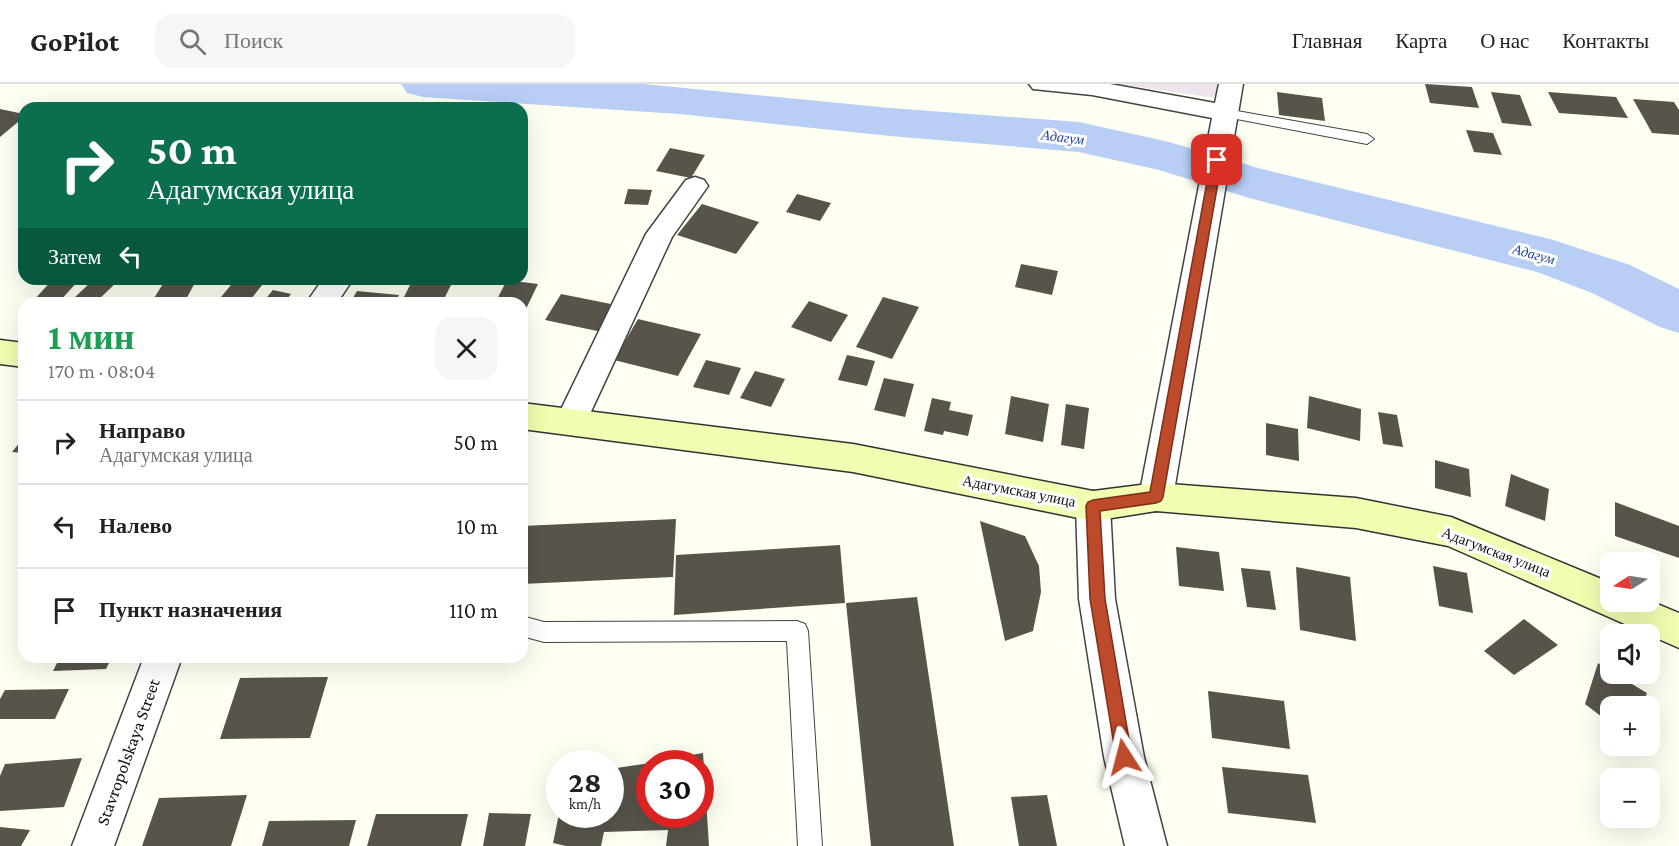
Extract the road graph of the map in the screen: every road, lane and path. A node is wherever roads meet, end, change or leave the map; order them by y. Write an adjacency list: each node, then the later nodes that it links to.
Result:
1 (1041, 84): 3 (street)
2 (1231, 84): 3 (street)
3 (1226, 113): 4 (lane); 10 (street)
4 (1367, 139)
5 (695, 186): 9 (street)
6 (0, 352): 7 (main road)
7 (18, 354)
8 (528, 417): 9 (main road, Адагумская улица)
9 (571, 422): 11 (main road, Адагумская улица)
10 (1156, 497): 11 (main road, Адагумская улица); 12 (main road, Адагумская улица)
11 (1093, 506): 19 (street)
12 (1600, 596)
13 (1636, 612): 15 (main road, Адагумская улица)
14 (528, 628): 18 (lane)
15 (1679, 632)
16 (161, 663): 17 (street, Stavropolskaya Street)
17 (93, 846)
18 (810, 846)
19 (1146, 846)

